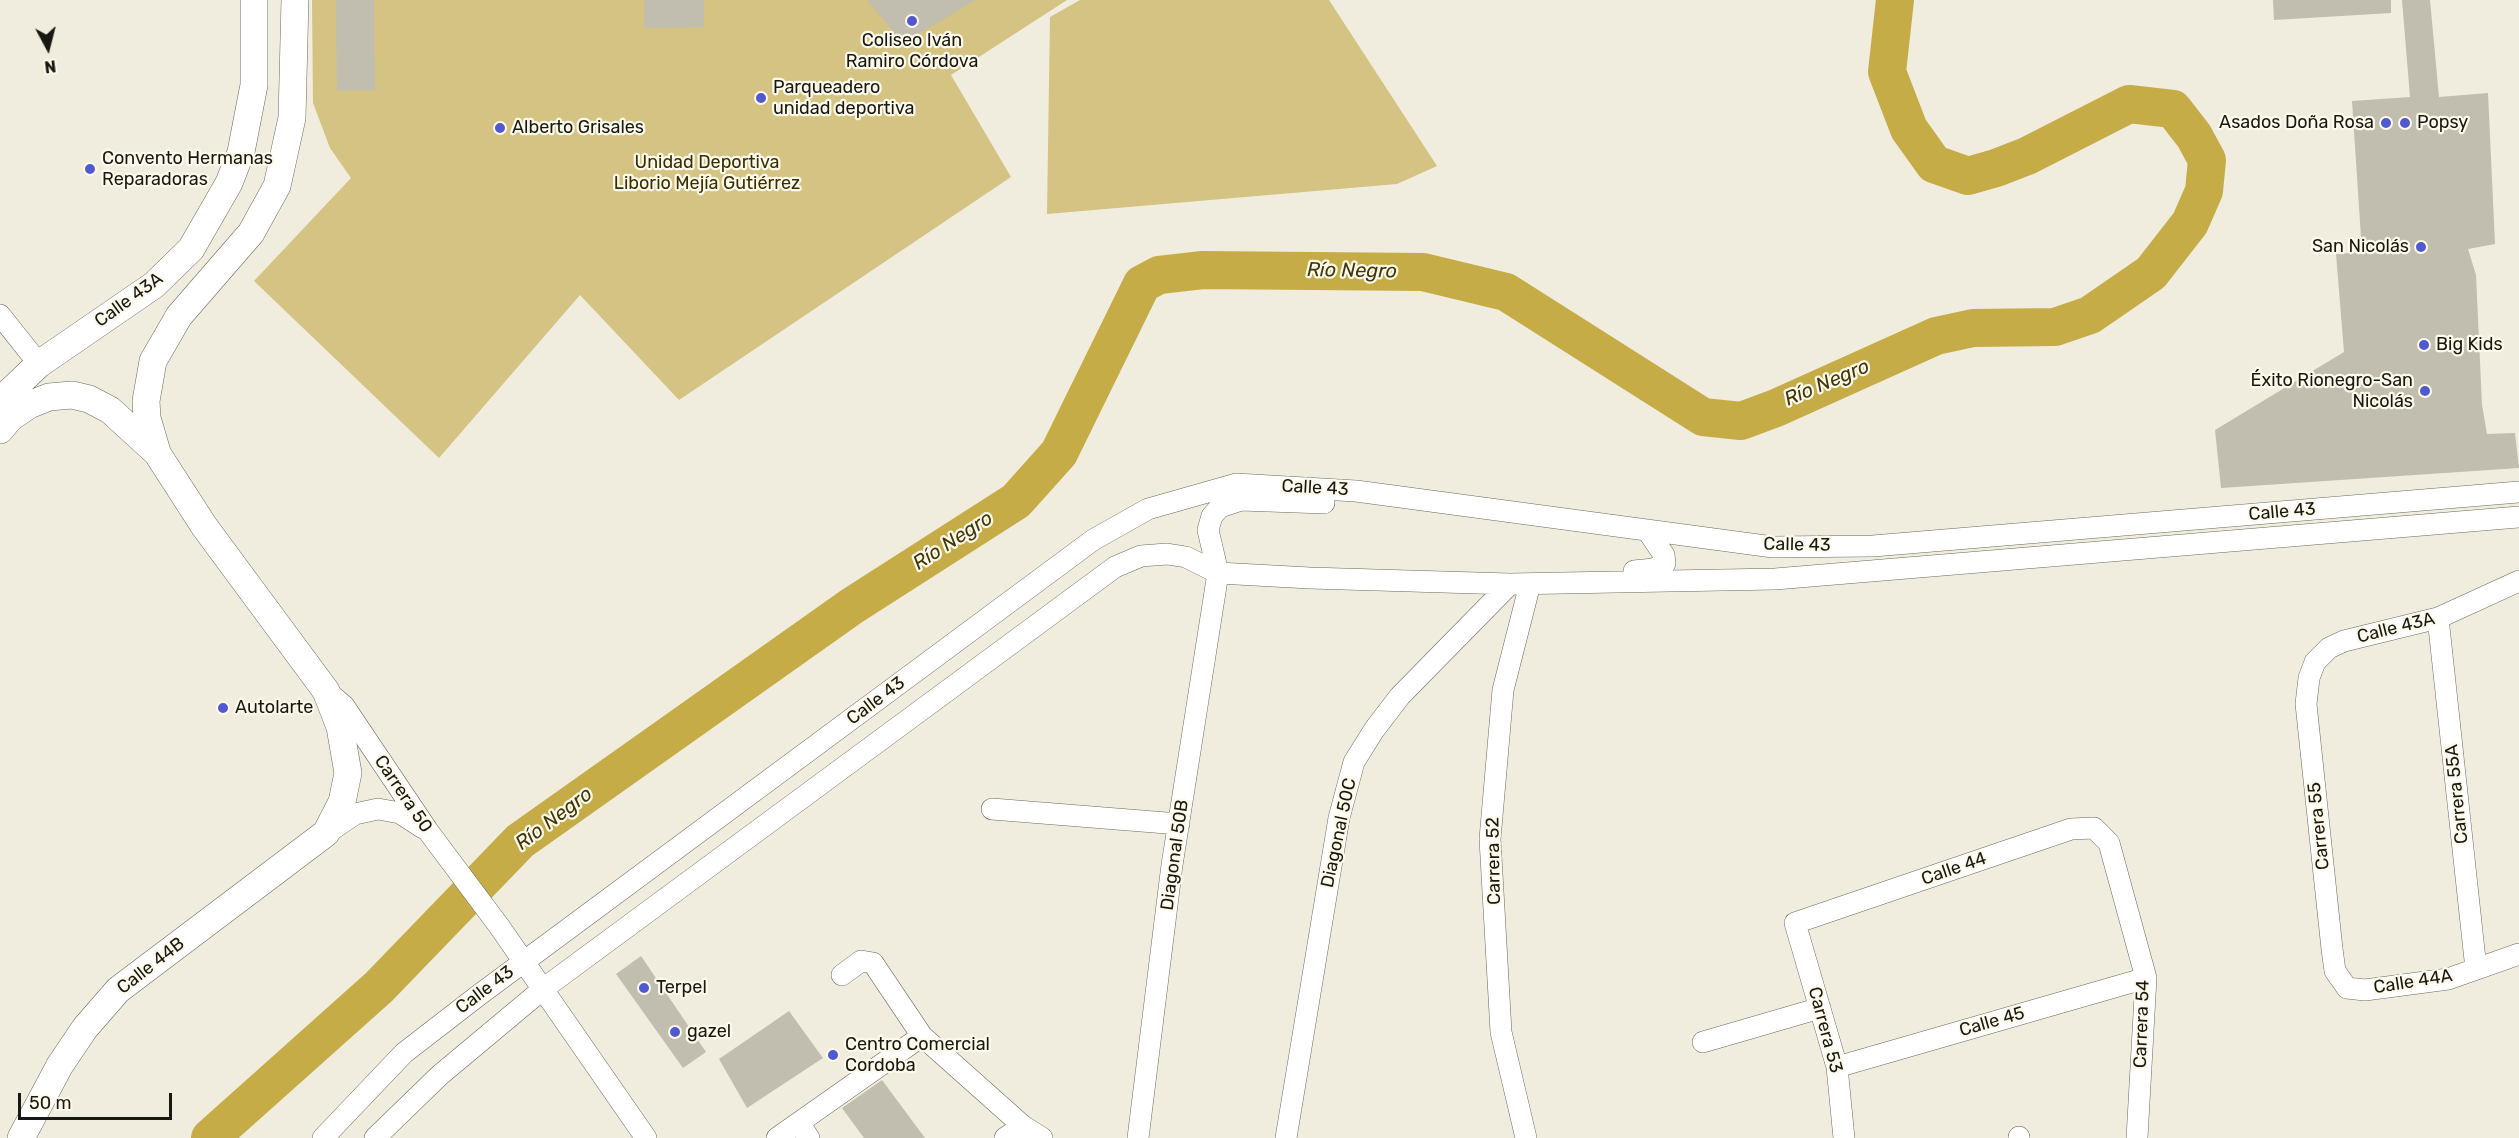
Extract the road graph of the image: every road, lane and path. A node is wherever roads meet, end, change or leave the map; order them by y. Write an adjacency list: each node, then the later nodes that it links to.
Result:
1 (254, 0): 4 (main road, Calle 43A)
2 (295, 0): 7 (main road)
3 (0, 315): 4 (street)
4 (39, 364): 5 (main road, Calle 43A)
5 (0, 401)
6 (0, 430): 7 (main road)
7 (157, 453): 17 (main road, Carrera 50)
8 (2519, 492): 11 (street, Calle 43)
9 (1464, 503): 11 (street, Calle 43); 12 (street); 27 (street, Calle 43)
10 (2519, 517): 14 (street, Calle 43)
11 (1647, 530): 14 (street)
12 (1218, 573): 15 (street, Calle 43); 20 (street, Diagonal 50B); 31 (street, Calle 43)
13 (2519, 581): 16 (street, Calle 43A)
14 (1567, 583): 15 (street, Calle 43)
15 (1520, 584): 46 (street, Diagonal 50C); 47 (street, Carrera 52)
16 (2438, 618): 18 (street, Calle 43A); 28 (street, Carrera 55A)
17 (326, 691): 21 (main road, Calle 44B); 22 (street, Carrera 50)
18 (2306, 704): 25 (street, Carrera 55)
19 (992, 809): 20 (street)
20 (1179, 824): 45 (street, Diagonal 50B)
21 (326, 833): 22 (street, Calle 44B); 38 (main road, Calle 44B)
22 (434, 839): 27 (street, Carrera 50)
23 (2109, 843): 24 (street, Calle 44); 30 (street, Carrera 54)
24 (1795, 923): 32 (street, Carrera 53)
25 (2332, 949): 28 (street, Calle 44A)
26 (2519, 954): 28 (street, Calle 44A)
27 (524, 962): 31 (street, Carrera 50); 39 (street, Calle 43)
28 (2476, 969)
29 (842, 975): 33 (street)
30 (2146, 978): 35 (street, Calle 45); 49 (street, Carrera 54)
31 (543, 989): 40 (street, Calle 43); 41 (street, Carrera 50)
32 (1820, 1008): 34 (street); 35 (street, Carrera 53)
33 (922, 1036): 36 (street); 37 (street)
34 (1703, 1042)
35 (1837, 1067): 48 (street, Carrera 53)
36 (1023, 1126): 43 (street); 44 (street)
37 (804, 1130): 42 (street)
38 (21, 1138)
39 (323, 1138)
40 (375, 1138)
41 (646, 1138)
42 (777, 1138)
43 (1005, 1138)
44 (1042, 1138)
45 (1138, 1138)
46 (1286, 1138)
47 (1526, 1138)
48 (1844, 1138)
49 (2137, 1138)

